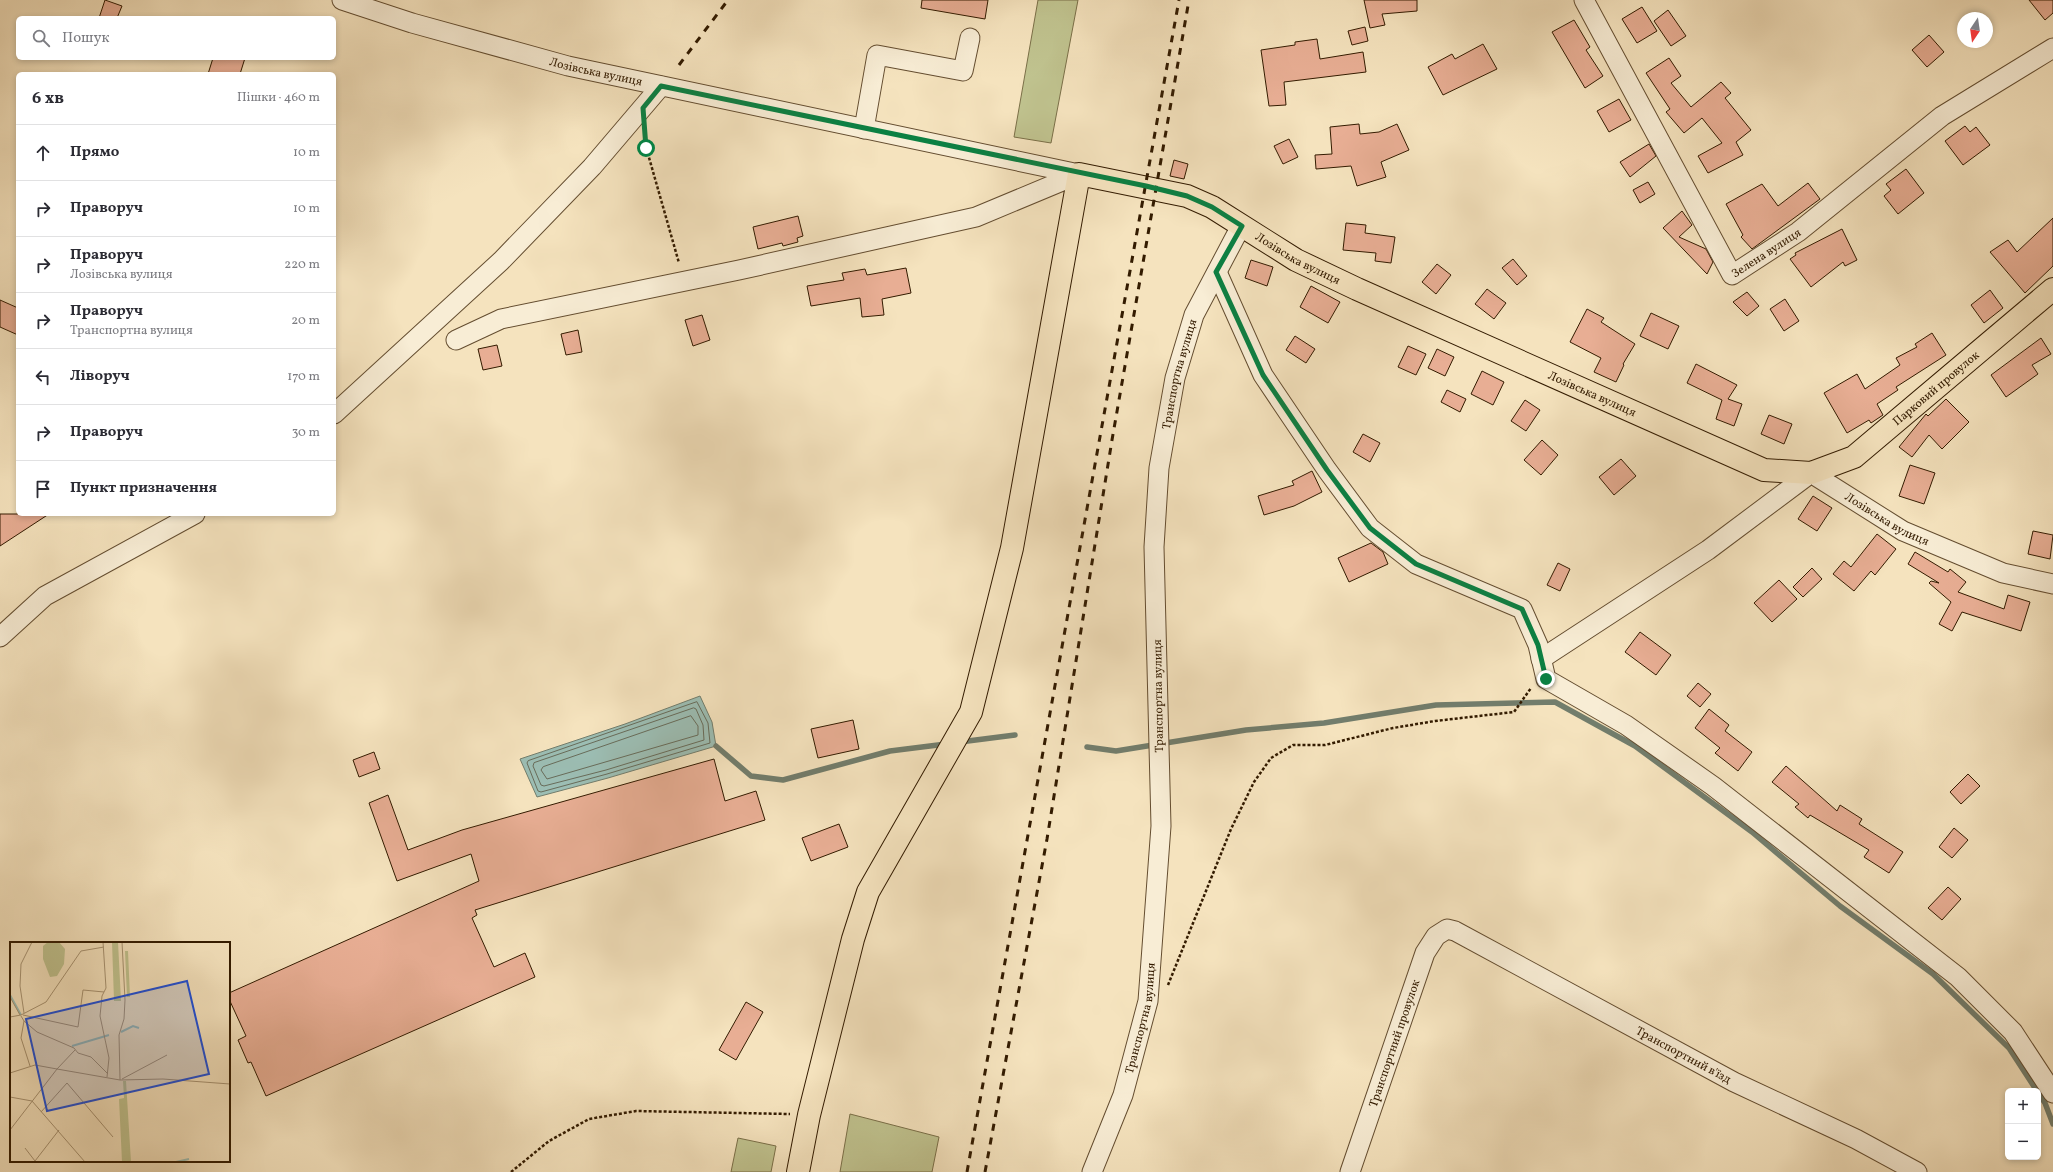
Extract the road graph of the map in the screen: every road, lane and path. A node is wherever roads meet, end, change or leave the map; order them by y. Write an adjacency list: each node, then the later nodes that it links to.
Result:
1 (342, 0): 5 (street, Лозівська вулиця)
2 (1584, 0): 4 (street, Зелена вулиця)
3 (970, 38): 7 (street)
4 (2053, 48)
5 (661, 86): 6 (street); 7 (street, Лозівська вулиця)
6 (643, 108): 11 (path); 14 (street)
7 (864, 129): 8 (street, Лозівська вулиця)
8 (1078, 174): 9 (main road, Лозівська вулиця); 11 (street); 23 (main road)
9 (1242, 226): 10 (street, Транспортна вулиця); 15 (main road, Лозівська вулиця)
10 (1216, 272): 19 (street); 21 (street, Транспортна вулиця)
11 (684, 281): 13 (street)
12 (2053, 289): 15 (main road, Парковий провулок)
13 (456, 340)
14 (336, 412)
15 (1811, 473): 17 (street, Лозівська вулиця); 19 (street)
16 (191, 516): 18 (street)
17 (2053, 584)
18 (0, 637)
19 (1542, 666): 21 (path); 22 (street)
20 (1455, 931): 27 (street, Транспортний провулок); 28 (street, Транспортний в'їзд)
21 (1146, 1010): 26 (street, Транспортна вулиця)
22 (2053, 1093)
23 (808, 1115): 24 (path); 25 (main road)
24 (511, 1172)
25 (798, 1172)
26 (1092, 1172)
27 (1350, 1172)
28 (1917, 1172)

